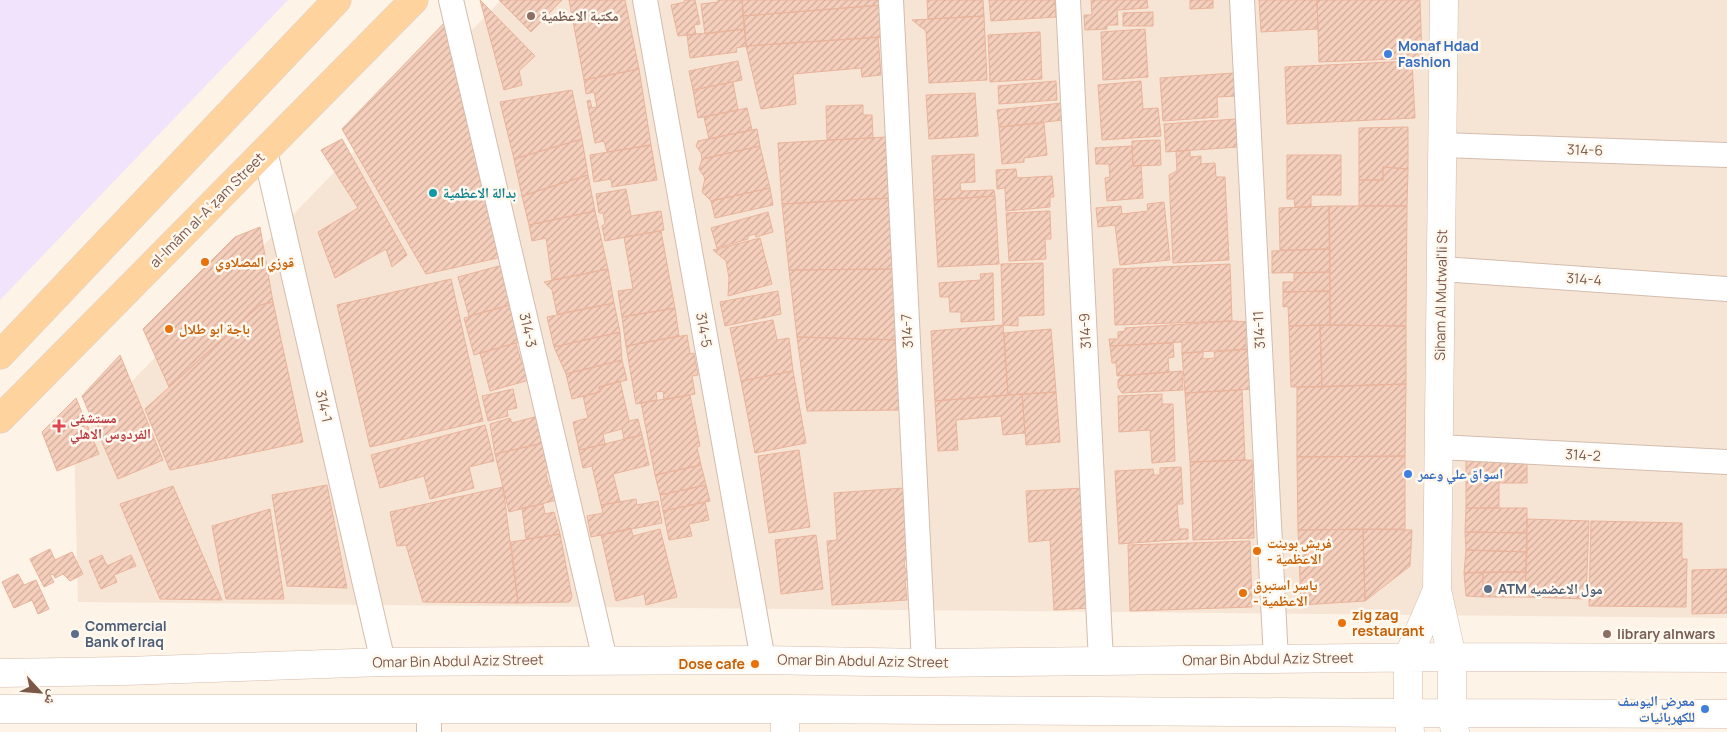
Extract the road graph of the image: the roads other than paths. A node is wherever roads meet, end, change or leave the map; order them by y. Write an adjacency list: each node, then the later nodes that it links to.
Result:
1 (337, 0): 14 (main road)
2 (414, 0): 10 (main road, al-Imām al-Aʿẓam Street)
3 (451, 0): 22 (street, 314-3)
4 (645, 0): 23 (street, 314-5)
5 (890, 0): 27 (street, 314-7)
6 (1068, 0): 25 (street, 314-9)
7 (1242, 0): 24 (street, 314-11)
8 (1444, 0): 9 (street, Siham Al Mutwal'li St)
9 (1442, 145): 11 (street, 314-6); 12 (street, Siham Al Mutwal'li St)
10 (265, 151): 15 (main road, al-Imām al-Aʿẓam Street); 26 (street, 314-1)
11 (1727, 155)
12 (1442, 269): 13 (street, 314-4); 16 (street, Siham Al Mutwal'li St)
13 (1727, 290)
14 (0, 355)
15 (0, 419)
16 (1439, 447): 17 (street, 314-2); 18 (street, Siham Al Mutwal'li St)
17 (1727, 462)
18 (1437, 590): 19 (street); 20 (street)
19 (1408, 657): 20 (street, Omar Bin Abdul Aziz Street); 24 (street, Omar Bin Abdul Aziz Street); 34 (street)
20 (1452, 657): 21 (street, Omar Bin Abdul Aziz Street); 33 (street)
21 (1727, 658)
22 (605, 660): 23 (street, Omar Bin Abdul Aziz Street); 26 (street, Omar Bin Abdul Aziz Street)
23 (763, 660): 27 (street, Omar Bin Abdul Aziz Street)
24 (1276, 660): 25 (street, Omar Bin Abdul Aziz Street)
25 (1102, 661): 27 (street, Omar Bin Abdul Aziz Street)
26 (383, 662): 28 (street, Omar Bin Abdul Aziz Street)
27 (924, 662)
28 (0, 672)
29 (0, 709): 31 (street)
30 (1727, 714): 33 (street)
31 (429, 721): 32 (street)
32 (785, 721): 34 (street)
33 (1454, 722): 34 (street)
34 (1409, 723)

